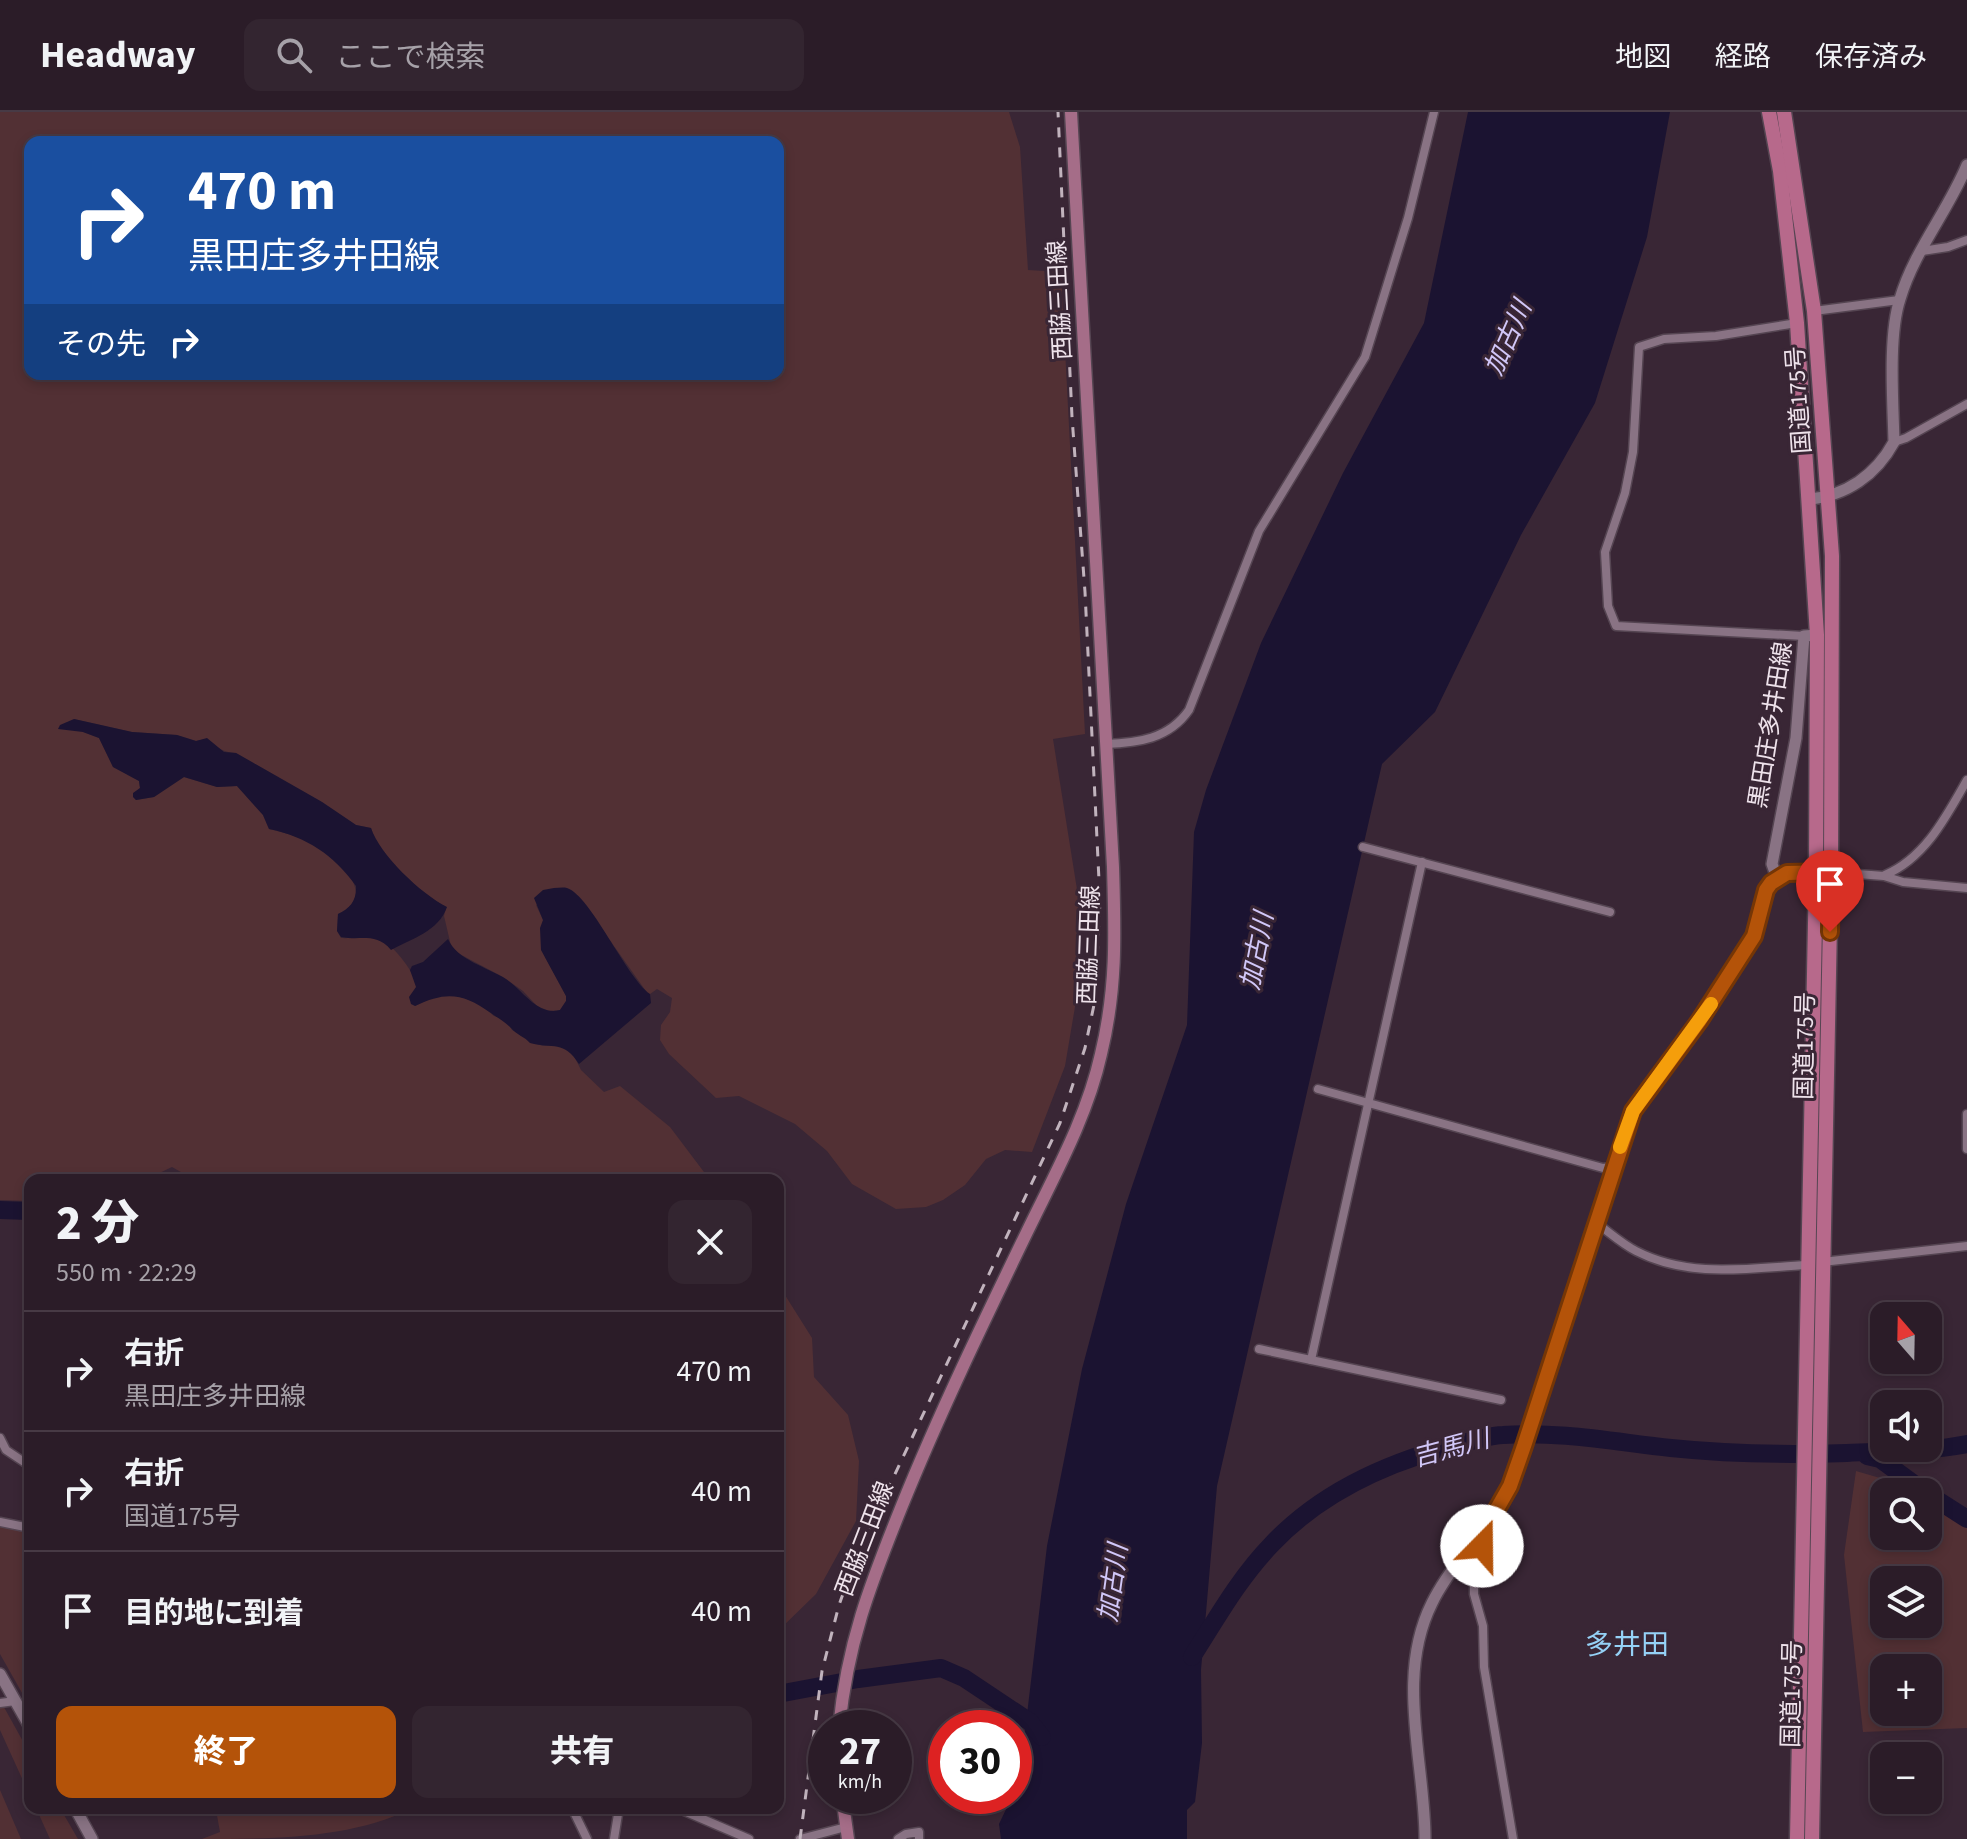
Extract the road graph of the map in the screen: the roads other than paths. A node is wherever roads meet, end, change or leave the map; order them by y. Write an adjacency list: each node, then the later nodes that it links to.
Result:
1 (1071, 112): 16 (main road, 西脇三田線)
2 (1434, 112): 16 (street)
3 (1769, 112): 10 (highway, 国道175号)
4 (1784, 112): 9 (highway, 国道175号)
5 (1967, 165): 7 (main road)
6 (1966, 244): 7 (street)
7 (1922, 251): 8 (main road)
8 (1899, 300): 9 (street); 12 (main road)
9 (1814, 311): 13 (highway, 国道175号)
10 (1797, 323): 14 (highway, 国道175号); 15 (street)
11 (1967, 404): 12 (street)
12 (1894, 442): 13 (main road)
13 (1828, 498): 14 (main road); 20 (highway, 国道175号)
14 (1809, 499): 15 (highway, 国道175号)
15 (1810, 636): 20 (highway, 国道175号); 22 (main road, 黒田庄多井田線)
16 (1105, 744): 45 (main road, 西脇三田線)
17 (1967, 780): 21 (street)
18 (1363, 847): 19 (street)
19 (1422, 862): 24 (street); 26 (street)
20 (1824, 872): 21 (street); 22 (main road); 32 (highway, 国道175号)
21 (1884, 876): 23 (street)
22 (1777, 878): 29 (main road, 黒田庄多井田線)
23 (1967, 888)
24 (1610, 912)
25 (1318, 1089): 26 (street)
26 (1368, 1103): 29 (street); 34 (street)
27 (1967, 1114): 28 (street)
28 (1967, 1149)
29 (1613, 1167): 30 (main road, 黒田庄多井田線)
30 (1595, 1222): 32 (street); 41 (main road, 黒田庄多井田線)
31 (1967, 1246): 32 (street)
32 (1814, 1263): 39 (highway, 国道175号)
33 (1259, 1349): 34 (street)
34 (1311, 1360): 35 (street)
35 (1501, 1400)
36 (0, 1438): 37 (street)
37 (24, 1462)
38 (0, 1522): 40 (street)
39 (1810, 1523): 61 (highway, 国道175号); 62 (highway, 国道175号)
40 (24, 1527)
41 (1485, 1530): 59 (main road, 黒田庄多井田線); 60 (street)
42 (0, 1674): 43 (main road)
43 (15, 1701): 44 (street); 46 (main road)
44 (0, 1703)
45 (841, 1710)
46 (24, 1717)
47 (78, 1814): 52 (main road)
48 (575, 1814): 53 (street)
49 (618, 1814): 54 (street)
50 (691, 1814): 55 (street)
51 (847, 1833): 56 (street)
52 (92, 1839)
53 (587, 1839)
54 (614, 1839)
55 (749, 1839)
56 (800, 1839)
57 (898, 1839): 58 (street)
58 (919, 1839)
59 (1425, 1839)
60 (1513, 1839)
61 (1797, 1839)
62 (1812, 1839)

